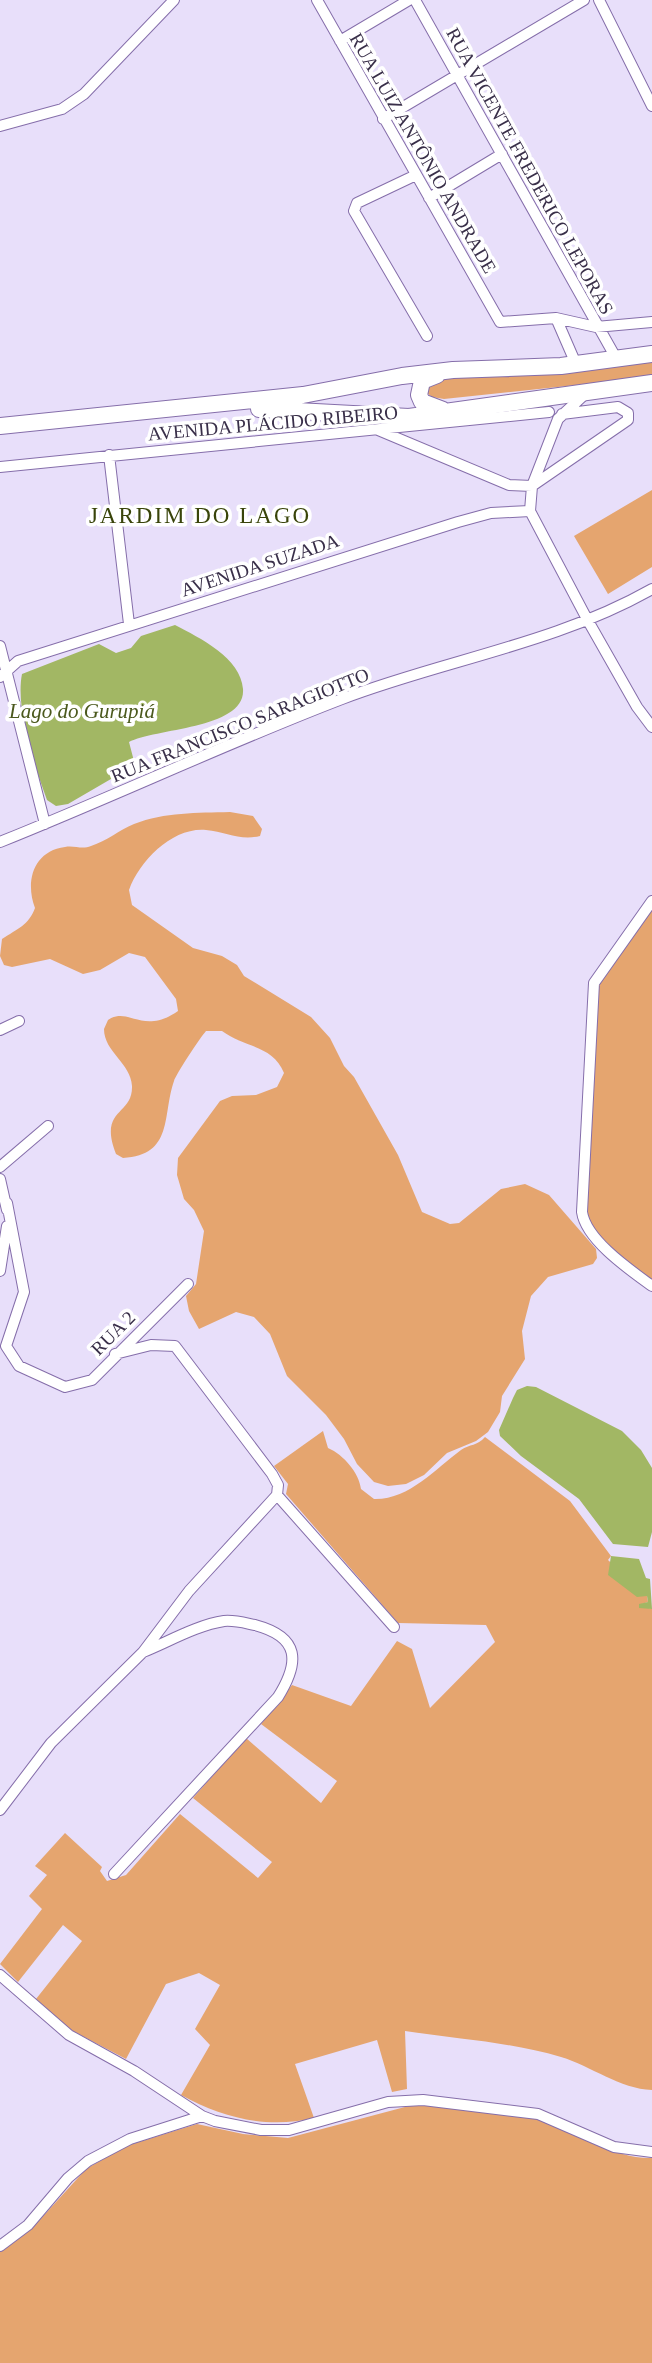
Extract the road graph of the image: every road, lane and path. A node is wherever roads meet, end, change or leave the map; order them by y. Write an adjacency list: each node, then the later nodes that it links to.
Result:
1 (174, 0): 11 (street)
2 (317, 0): 7 (street, RUA LUIZ ANTÔNIO ANDRADE)
3 (409, 0): 7 (street)
4 (415, 0): 8 (street, RUA VICENTE FREDERICO LEPORAS)
5 (584, 0): 8 (street)
6 (599, 0): 9 (street)
7 (340, 41): 10 (street, RUA LUIZ ANTÔNIO ANDRADE)
8 (456, 73): 10 (street); 12 (street, RUA VICENTE FREDERICO LEPORAS)
9 (652, 107)
10 (383, 119): 13 (street, RUA LUIZ ANTÔNIO ANDRADE)
11 (0, 126)
12 (502, 154): 14 (street); 17 (street, RUA VICENTE FREDERICO LEPORAS)
13 (416, 175): 14 (street, RUA LUIZ ANTÔNIO ANDRADE); 18 (street)
14 (429, 198): 15 (street, RUA LUIZ ANTÔNIO ANDRADE)
15 (556, 318): 17 (street); 21 (street)
16 (652, 322): 17 (street)
17 (596, 327): 20 (street, RUA VICENTE FREDERICO LEPORAS)
18 (427, 336)
19 (652, 354): 20 (main road)
20 (616, 358): 21 (main road)
21 (576, 364): 22 (main road)
22 (453, 370): 26 (main road); 27 (main road)
23 (652, 383): 24 (main road)
24 (592, 389): 25 (main road); 28 (street)
25 (518, 401): 27 (main road); 28 (street)
26 (208, 407): 27 (main road); 29 (main road)
27 (449, 412)
28 (556, 415): 30 (street, AVENIDA PLÁCIDO RIBEIRO); 33 (street); 33 (street, AVENIDA PLÁCIDO RIBEIRO)
29 (0, 426)
30 (378, 430): 31 (street, AVENIDA PLÁCIDO RIBEIRO); 33 (street)
31 (109, 456): 32 (street, AVENIDA PLÁCIDO RIBEIRO); 37 (street)
32 (0, 467)
33 (532, 486): 34 (street)
34 (530, 510): 36 (street); 37 (street, AVENIDA SUZADA)
35 (652, 589): 36 (street, RUA FRANCISCO SARAGIOTTO)
36 (587, 619): 40 (street); 41 (street, RUA FRANCISCO SARAGIOTTO)
37 (129, 624): 39 (street, AVENIDA SUZADA)
38 (0, 646): 39 (street)
39 (3, 674): 41 (street)
40 (652, 727)
41 (45, 824): 42 (street, RUA FRANCISCO SARAGIOTTO)
42 (0, 842)
43 (652, 901): 52 (street)
44 (19, 1021): 45 (street)
45 (0, 1030)
46 (48, 1126): 47 (street)
47 (0, 1167)
48 (0, 1179): 49 (street)
49 (7, 1203): 50 (street); 53 (street, RUA 2)
50 (1, 1266)
51 (188, 1284): 53 (street, RUA 2)
52 (652, 1286)
53 (115, 1354): 54 (street)
54 (277, 1495): 55 (street); 56 (street)
55 (394, 1627)
56 (144, 1652): 57 (street); 58 (street)
57 (0, 1810)
58 (114, 1874)
59 (0, 1975): 60 (street)
60 (202, 2116): 61 (street); 62 (street)
61 (652, 2152)
62 (0, 2246)

